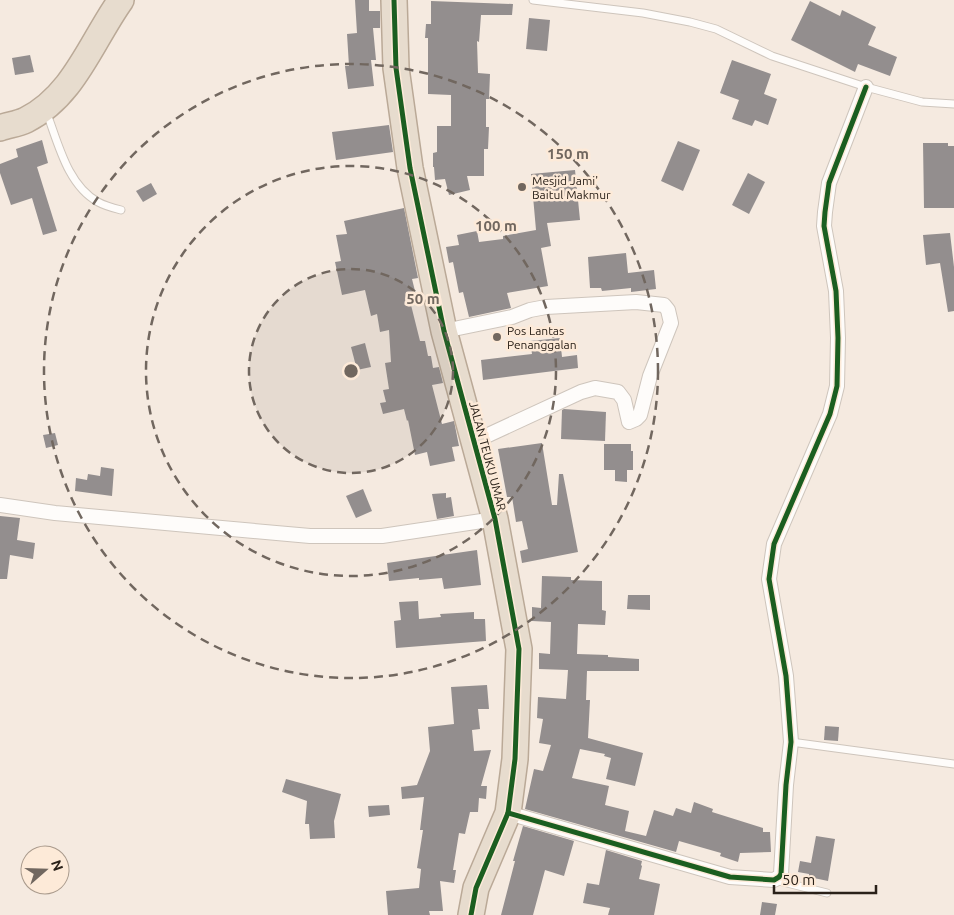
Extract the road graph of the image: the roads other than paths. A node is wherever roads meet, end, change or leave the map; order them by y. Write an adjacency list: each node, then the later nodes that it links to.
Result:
1 (120, 0): 6 (highway)
2 (394, 0): 9 (highway, JALAN TEUKU UMAR)
3 (533, 0): 4 (lane)
4 (866, 87): 5 (lane); 13 (street)
5 (954, 104)
6 (44, 109): 7 (highway); 8 (lane)
7 (0, 128)
8 (120, 210)
9 (444, 331): 10 (highway, JALAN TEUKU UMAR); 10 (street)
10 (473, 442): 12 (highway, JALAN TEUKU UMAR)
11 (0, 505): 12 (street)
12 (495, 519): 15 (highway, JALAN TEUKU UMAR)
13 (791, 742): 14 (lane); 16 (street)
14 (954, 764)
15 (508, 813): 16 (street); 18 (highway, JALAN TEUKU UMAR)
16 (774, 880): 17 (lane)
17 (827, 893)
18 (471, 915)

